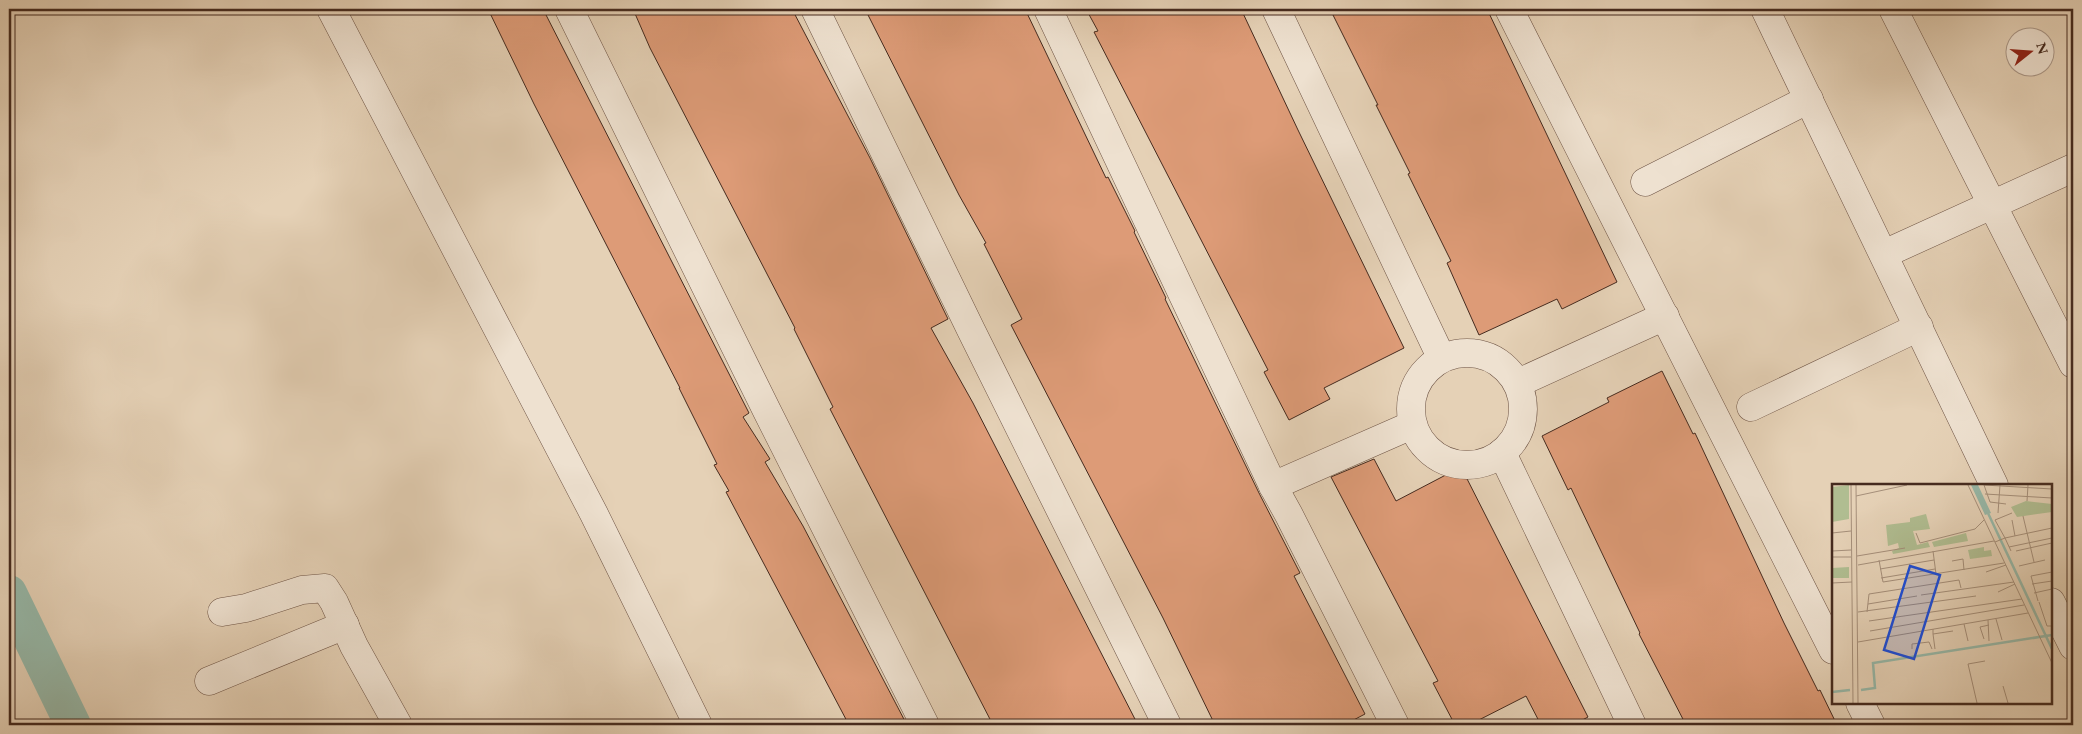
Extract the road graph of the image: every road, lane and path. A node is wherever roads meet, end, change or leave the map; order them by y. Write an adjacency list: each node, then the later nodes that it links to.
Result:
1 (331, 9): 32 (street)
2 (569, 9): 33 (street)
3 (815, 9): 34 (street)
4 (1048, 9): 23 (street)
5 (1276, 9): 16 (street)
6 (1509, 9): 14 (street)
7 (1765, 9): 9 (street)
8 (1893, 9): 12 (street)
9 (1809, 99): 11 (street); 13 (street)
10 (2073, 168): 12 (street)
11 (1645, 182)
12 (1992, 206): 13 (street); 17 (street)
13 (1884, 254): 15 (street)
14 (1665, 316): 18 (street); 28 (street)
15 (1919, 327): 19 (street); 22 (street)
16 (1441, 357): 18 (street); 20 (street)
17 (2073, 364)
18 (1518, 383): 21 (street)
19 (1751, 407)
20 (1412, 425): 21 (street); 23 (street)
21 (1502, 454): 36 (street)
22 (1994, 484)
23 (1273, 486): 35 (street)
24 (2052, 604): 27 (street)
25 (222, 612): 26 (street)
26 (345, 625): 29 (street); 31 (street)
27 (2073, 644)
28 (1832, 648)
29 (209, 681)
30 (1860, 704): 37 (street)
31 (398, 725)
32 (698, 725)
33 (925, 725)
34 (1167, 725)
35 (1394, 725)
36 (1632, 725)
37 (1871, 725)

